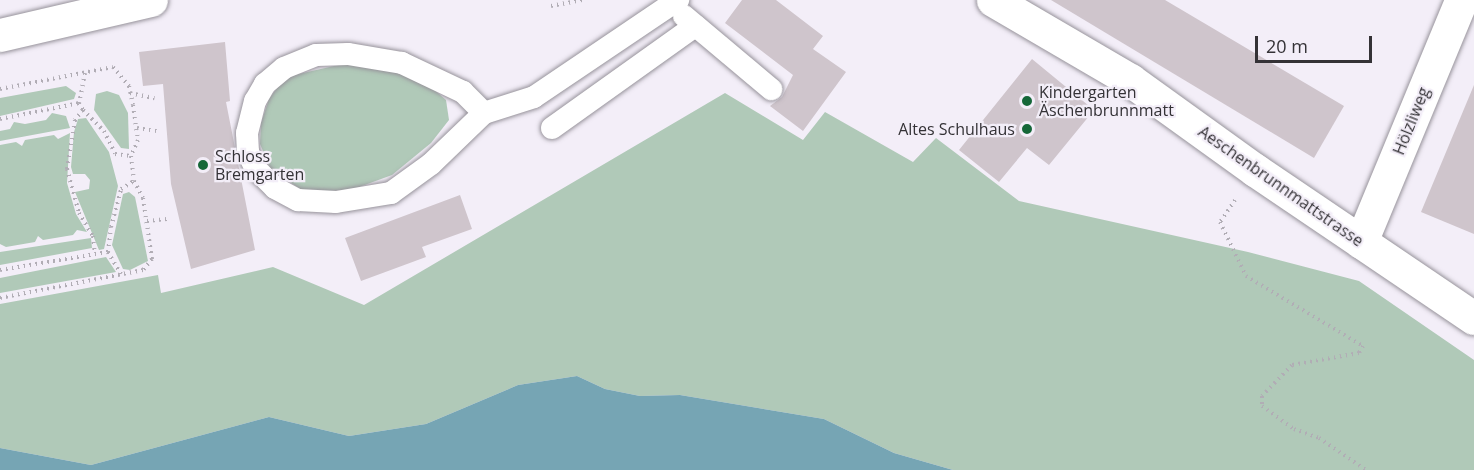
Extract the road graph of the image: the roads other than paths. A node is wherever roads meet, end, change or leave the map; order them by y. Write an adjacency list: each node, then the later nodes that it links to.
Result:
1 (151, 0): 6 (street)
2 (993, 0): 10 (street, Aeschenbrunnmattstrasse)
3 (1461, 0): 10 (street, Hölzliweg)
4 (675, 3): 5 (lane); 8 (lane)
5 (695, 26): 7 (lane); 9 (lane)
6 (0, 35)
7 (771, 89)
8 (484, 113): 8 (lane)
9 (552, 128)
10 (1361, 242): 11 (street, Aeschenbrunnmattstrasse)
11 (1474, 318)

